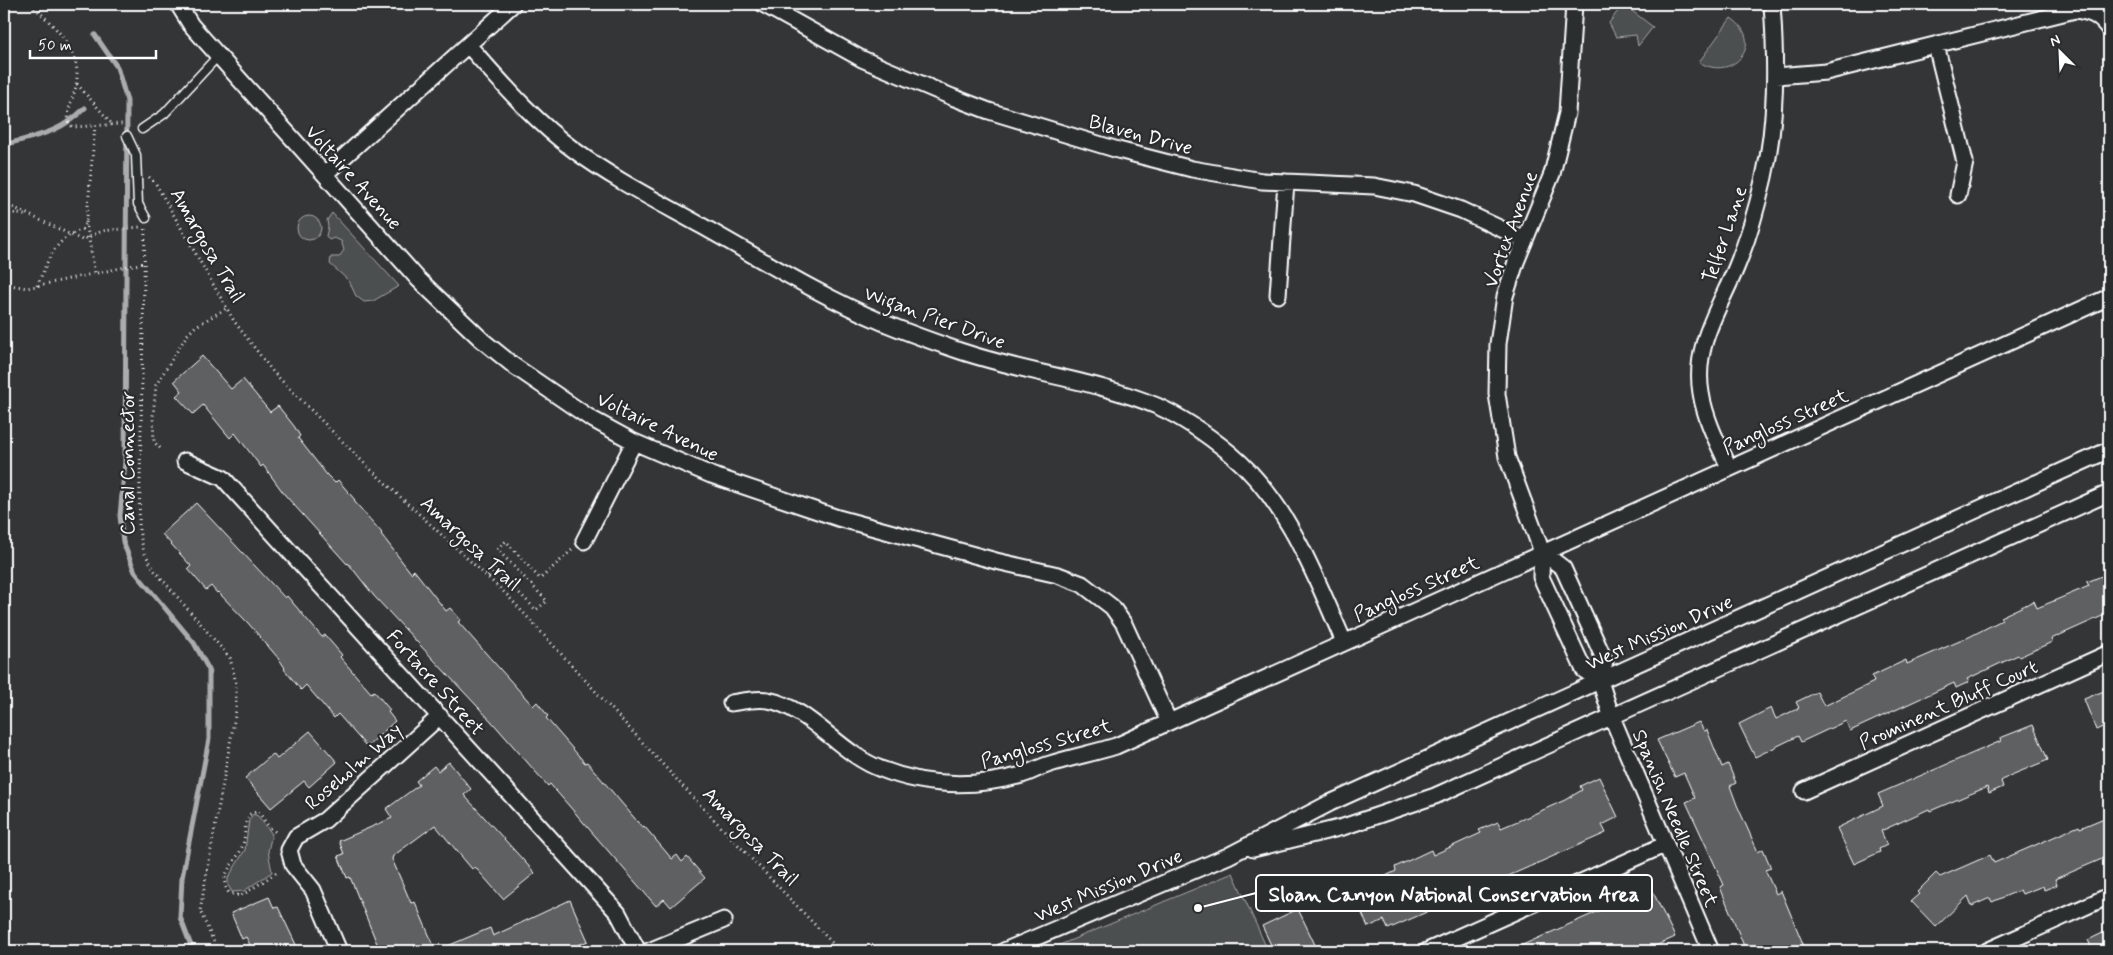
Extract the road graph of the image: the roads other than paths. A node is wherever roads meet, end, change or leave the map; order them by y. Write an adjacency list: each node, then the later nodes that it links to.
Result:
1 (178, 4): 9 (street, Voltaire Avenue)
2 (513, 4): 7 (street)
3 (763, 4): 14 (street, Blaven Drive)
4 (1574, 4): 17 (street, Vortex Avenue)
5 (1772, 4): 10 (street, Telfer Lane)
6 (2109, 29): 8 (street)
7 (468, 45): 13 (street); 27 (street, Wigan Pier Drive)
8 (1936, 45): 10 (street); 15 (street)
9 (218, 56): 11 (lane); 13 (street, Voltaire Avenue)
10 (1776, 76): 23 (street, Telfer Lane)
11 (142, 129)
12 (127, 136): 16 (lane)
13 (325, 174): 20 (street, Voltaire Avenue)
14 (1286, 182): 17 (street, Blaven Drive); 18 (street)
15 (1958, 195)
16 (146, 222)
17 (1525, 240): 26 (street, Vortex Avenue)
18 (1278, 295)
19 (2109, 297): 23 (street, Pangloss Street)
20 (634, 442): 25 (street); 34 (street, Voltaire Avenue)
21 (2109, 450): 29 (street, West Mission Drive)
22 (185, 461): 33 (street, Fortacre Street)
23 (1729, 467): 26 (street, Pangloss Street)
24 (2109, 493): 32 (street, West Mission Drive)
25 (580, 544)
26 (1542, 552): 27 (street, Pangloss Street); 29 (street, Vortex Avenue); 29 (street, Vortex Avenue)
27 (1344, 642): 34 (street, Pangloss Street)
28 (2109, 653): 35 (street, Prominent Bluff Court)
29 (1600, 681): 30 (street, Vortex Avenue); 37 (street, West Mission Drive)
30 (1606, 698): 32 (street, Spanish Needle Street)
31 (731, 703): 34 (street, Pangloss Street)
32 (1612, 715): 36 (street, Spanish Needle Street); 37 (street, West Mission Drive)
33 (440, 716): 40 (street, Roseholm Way); 41 (street, Fortacre Street)
34 (1169, 722)
35 (1804, 790)
36 (1664, 845): 44 (street); 45 (street, Spanish Needle Street)
37 (1228, 856): 43 (street, West Mission Drive)
38 (2109, 896): 46 (street)
39 (724, 920): 42 (street)
40 (340, 951)
41 (638, 951)
42 (649, 951)
43 (1004, 951)
44 (1427, 951)
45 (1711, 951)
46 (1987, 951)

